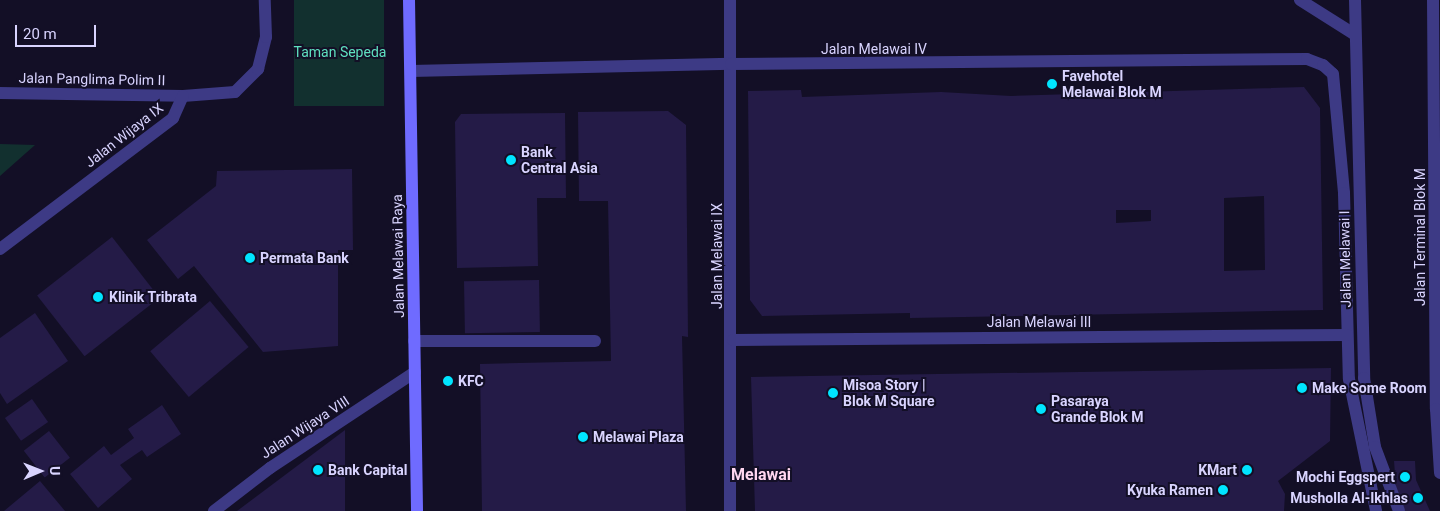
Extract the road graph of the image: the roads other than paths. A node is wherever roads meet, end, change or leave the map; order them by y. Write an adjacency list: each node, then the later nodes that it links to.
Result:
1 (265, 0): 12 (street)
2 (409, 0): 9 (main road, Jalan Melawai Raya)
3 (730, 0): 8 (street, Jalan Melawai IX)
4 (1300, 0): 7 (street)
5 (1355, 0): 7 (street, Jalan Melawai I)
6 (1433, 0): 19 (street, Jalan Terminal Blok M)
7 (1354, 34): 24 (street, Jalan Melawai I)
8 (731, 64): 9 (street, Jalan Melawai IV); 10 (street, Jalan Melawai IV); 15 (street, Jalan Melawai IX)
9 (411, 71): 16 (main road, Jalan Melawai Raya)
10 (1333, 74): 14 (street, Jalan Melawai I)
11 (0, 92): 12 (street, Jalan Panglima Polim II)
12 (183, 96): 13 (street, Jalan Wijaya IX)
13 (0, 249)
14 (1346, 335): 15 (street, Jalan Melawai III); 23 (street, Jalan Melawai I)
15 (732, 340): 22 (street, Jalan Melawai IX)
16 (414, 341): 17 (street); 18 (main road, Jalan Melawai Raya)
17 (595, 341)
18 (415, 372): 20 (street, Jalan Wijaya VIII); 21 (main road, Jalan Melawai Raya)
19 (1440, 473)
20 (214, 511)
21 (417, 511)
22 (730, 511)
23 (1376, 511)
24 (1399, 511)

